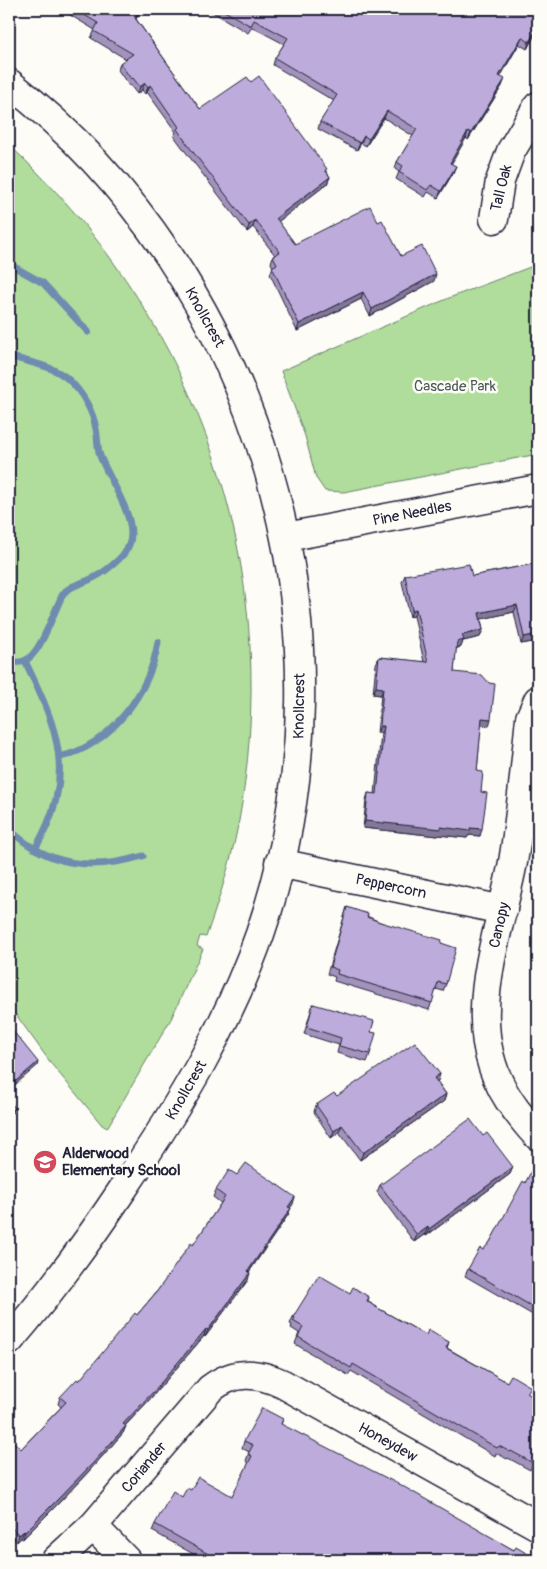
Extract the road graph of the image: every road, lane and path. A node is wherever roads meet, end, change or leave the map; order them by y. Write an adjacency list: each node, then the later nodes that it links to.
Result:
1 (9, 83): 5 (street, Knollcrest)
2 (538, 106): 3 (street, Tall Oak)
3 (494, 219)
4 (538, 489): 5 (street, Pine Needles)
5 (286, 536): 7 (street, Knollcrest)
6 (538, 700): 8 (street, Canopy)
7 (279, 863): 8 (street, Peppercorn); 10 (street, Knollcrest)
8 (503, 910): 9 (street, Canopy)
9 (538, 1136)
10 (9, 1341)
11 (233, 1376): 12 (street, Coriander); 13 (street, Honeydew)
12 (93, 1526): 14 (street, Coriander); 15 (street)
13 (538, 1526)
14 (56, 1560)
15 (126, 1560)

